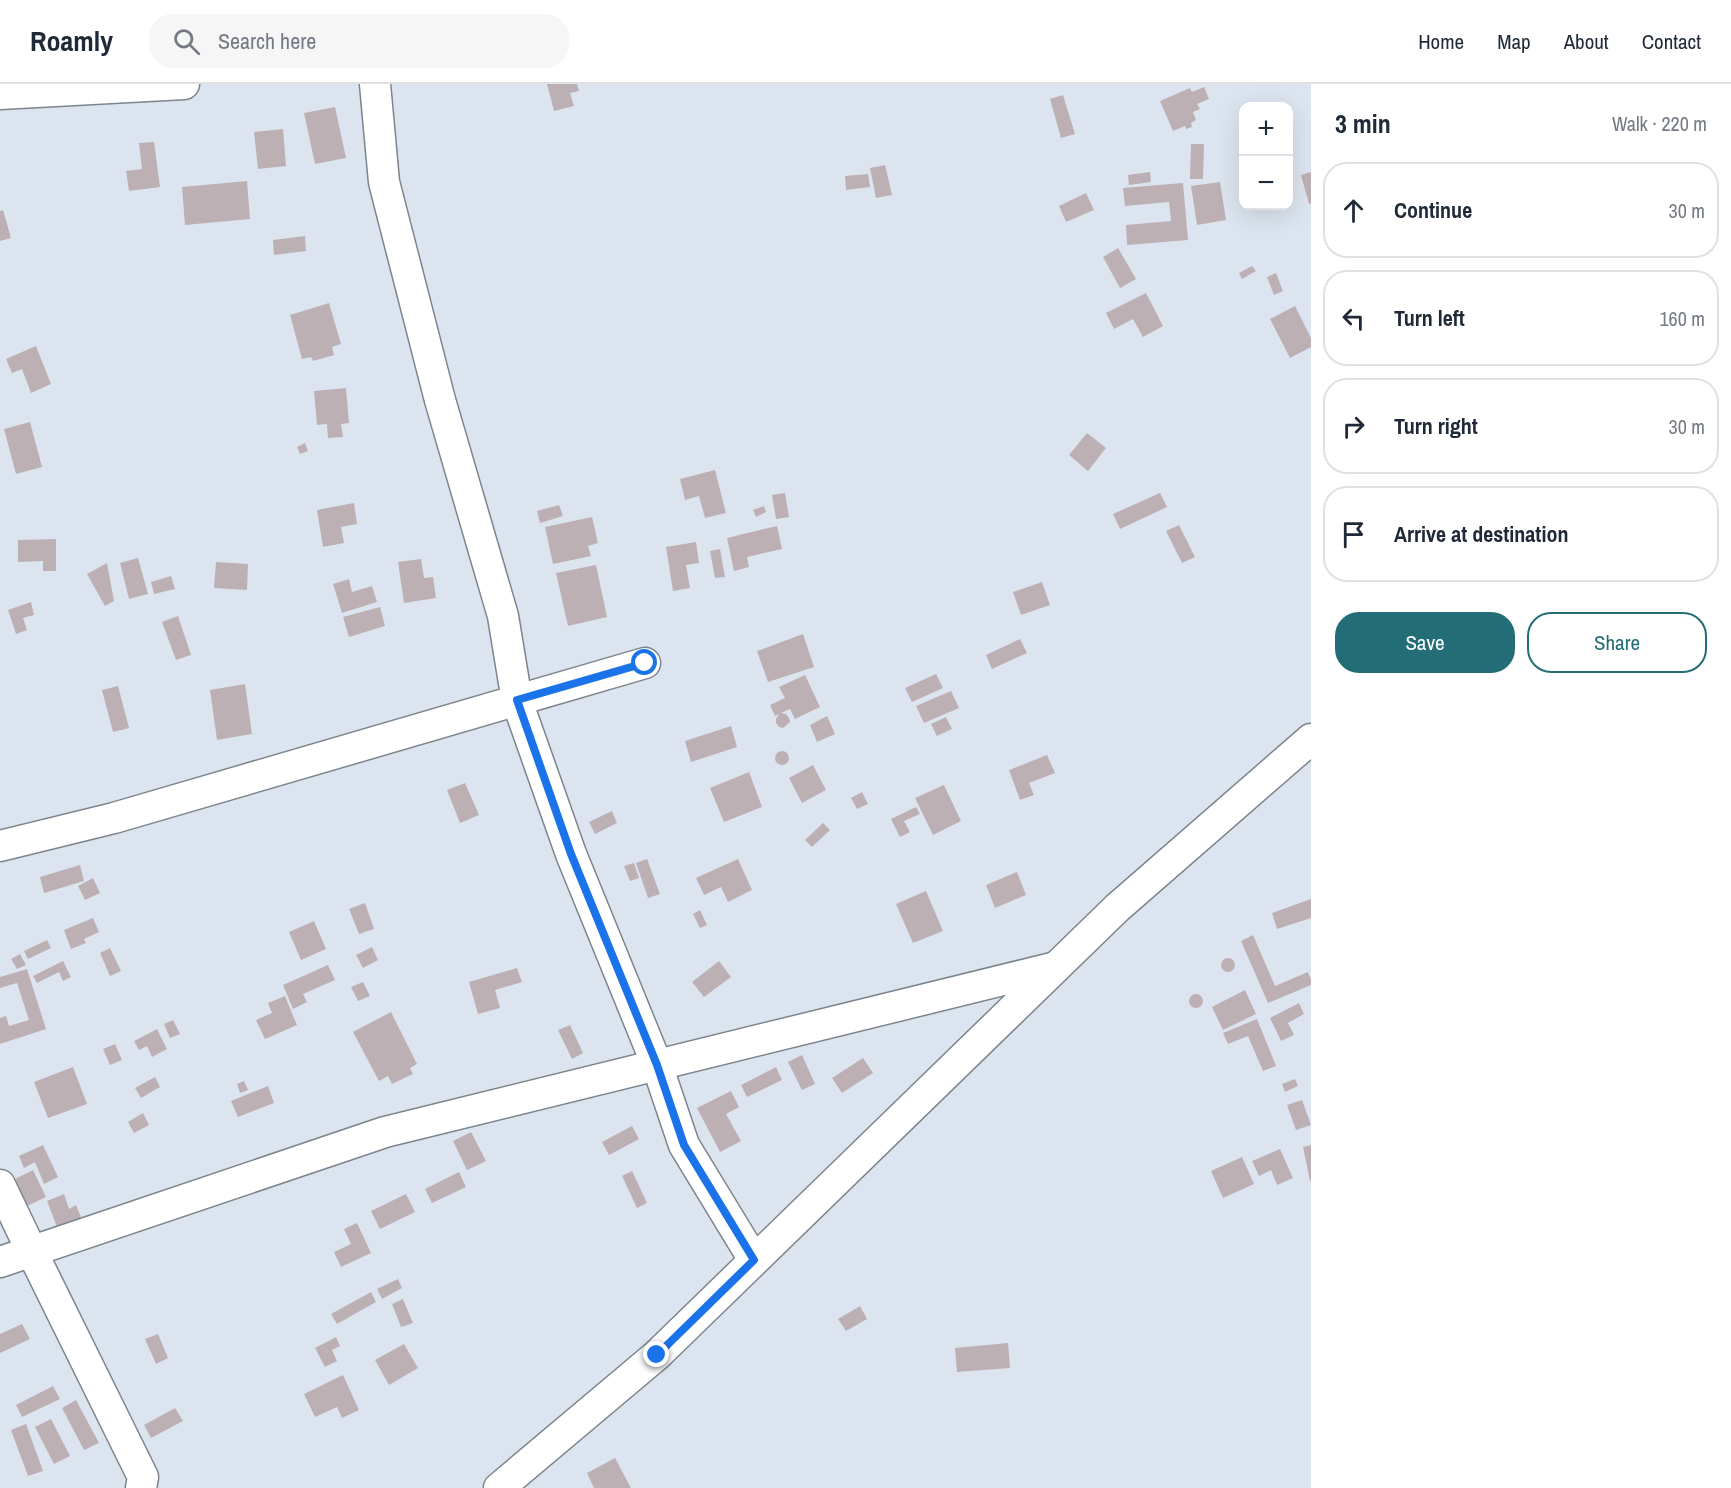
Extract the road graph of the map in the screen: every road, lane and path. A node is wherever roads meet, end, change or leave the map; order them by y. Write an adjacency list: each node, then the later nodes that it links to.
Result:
1 (184, 84): 3 (street)
2 (375, 84): 5 (street)
3 (0, 94)
4 (645, 663): 5 (street)
5 (517, 700): 7 (street); 9 (street)
6 (1311, 739): 8 (street)
7 (0, 846)
8 (1056, 967): 9 (street); 12 (street)
9 (657, 1065): 11 (street); 12 (street)
10 (0, 1185): 11 (street)
11 (32, 1252): 13 (street); 14 (street)
12 (754, 1260): 15 (street)
13 (0, 1262)
14 (141, 1488)
15 (499, 1488)

